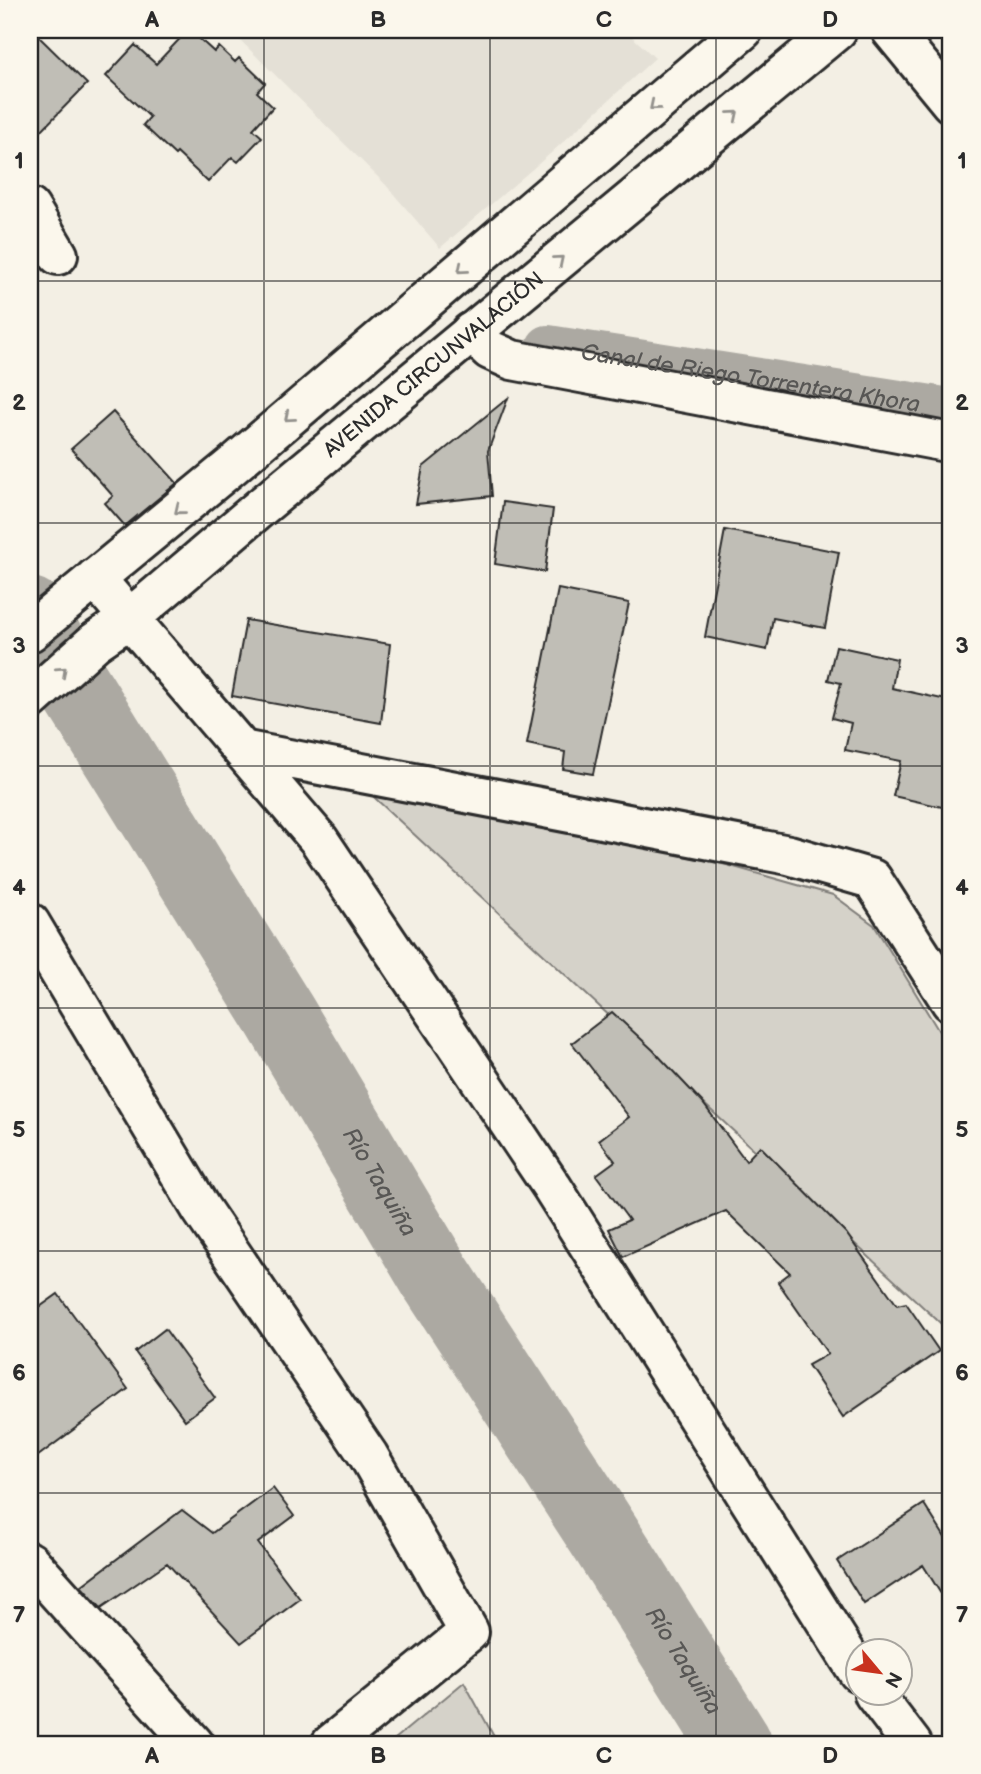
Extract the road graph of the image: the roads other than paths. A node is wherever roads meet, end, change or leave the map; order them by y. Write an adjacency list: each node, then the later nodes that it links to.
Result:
1 (743, 30): 9 (street, one-way to 9)
2 (837, 30): 7 (street, AVENIDA CIRCUNVALACIÓN, one-way to 2)
3 (891, 30): 4 (street)
4 (951, 103)
5 (30, 208): 6 (street)
6 (58, 255)
7 (471, 332): 8 (street); 10 (street, AVENIDA CIRCUNVALACIÓN)
8 (951, 443)
9 (95, 579): 10 (street); 11 (street)
10 (130, 618): 12 (street, AVENIDA CIRCUNVALACIÓN, one-way to 10); 13 (street)
11 (30, 632)
12 (30, 699)
13 (242, 750): 15 (street); 17 (street)
14 (30, 923): 20 (street)
15 (951, 1002)
16 (30, 1562): 19 (street)
17 (844, 1648)
18 (885, 1708): 21 (street)
19 (194, 1744)
20 (331, 1744)
21 (912, 1744)

